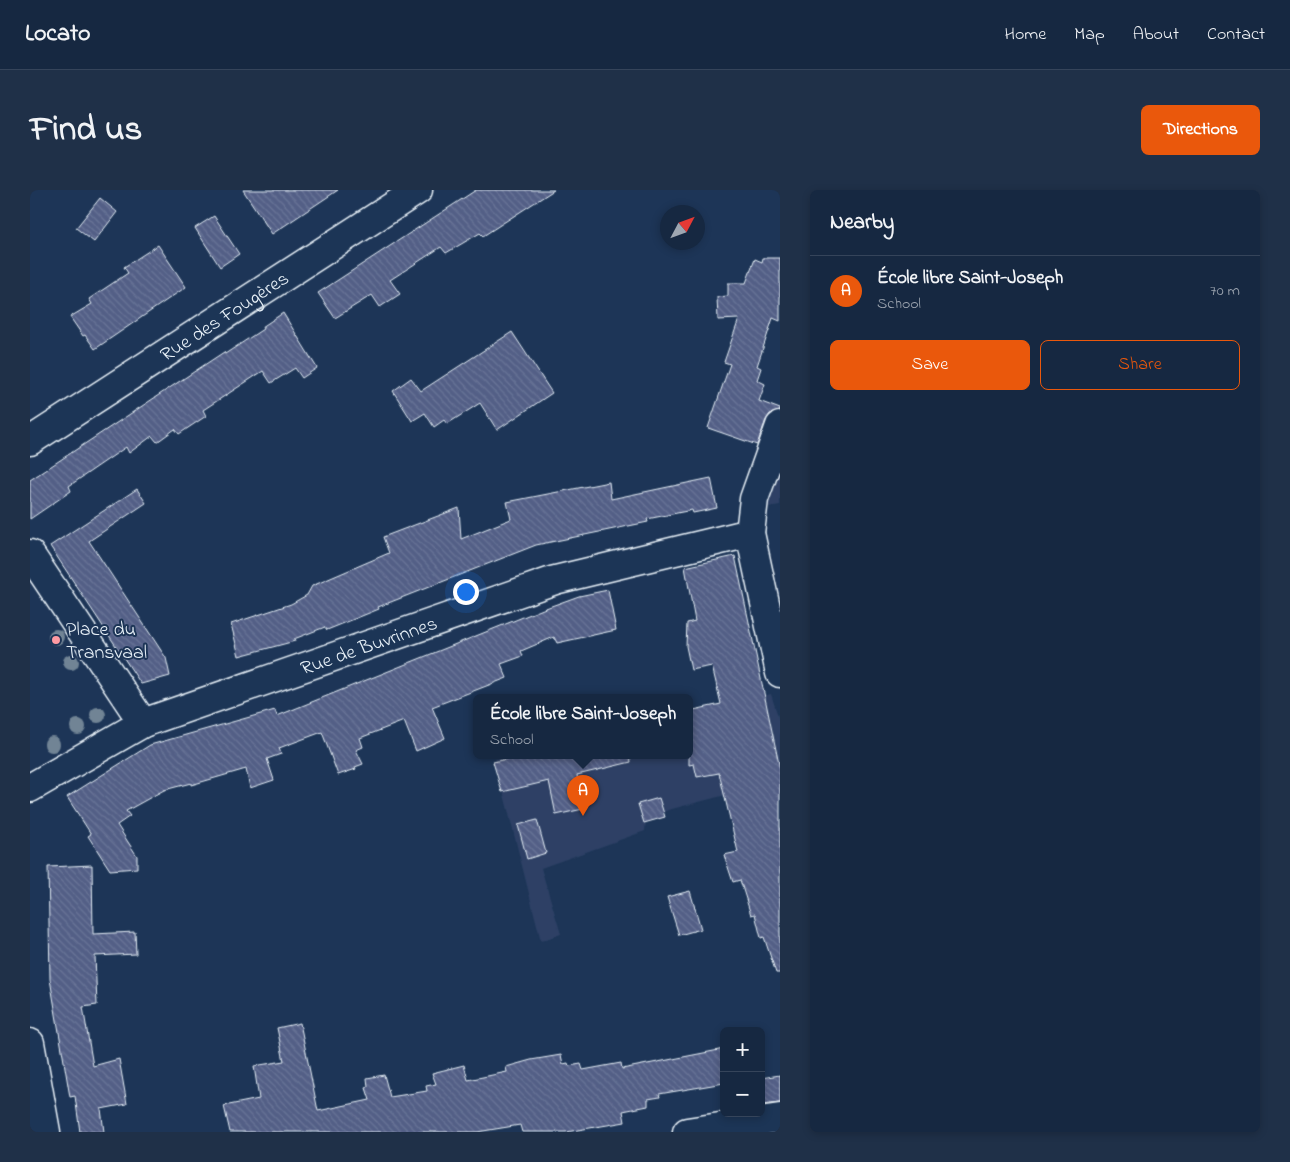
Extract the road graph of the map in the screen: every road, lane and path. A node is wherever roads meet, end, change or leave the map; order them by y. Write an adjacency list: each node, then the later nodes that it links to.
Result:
1 (418, 190): 3 (street, Rue des Fougères)
2 (780, 426): 4 (street)
3 (30, 441)
4 (750, 533): 6 (street); 7 (street, Rue de Buvrinnes)
5 (30, 554): 7 (street)
6 (780, 673)
7 (143, 723): 8 (street, Rue de Buvrinnes)
8 (30, 788)
9 (30, 1043): 11 (street)
10 (780, 1118): 12 (street)
11 (46, 1132)
12 (687, 1132)

